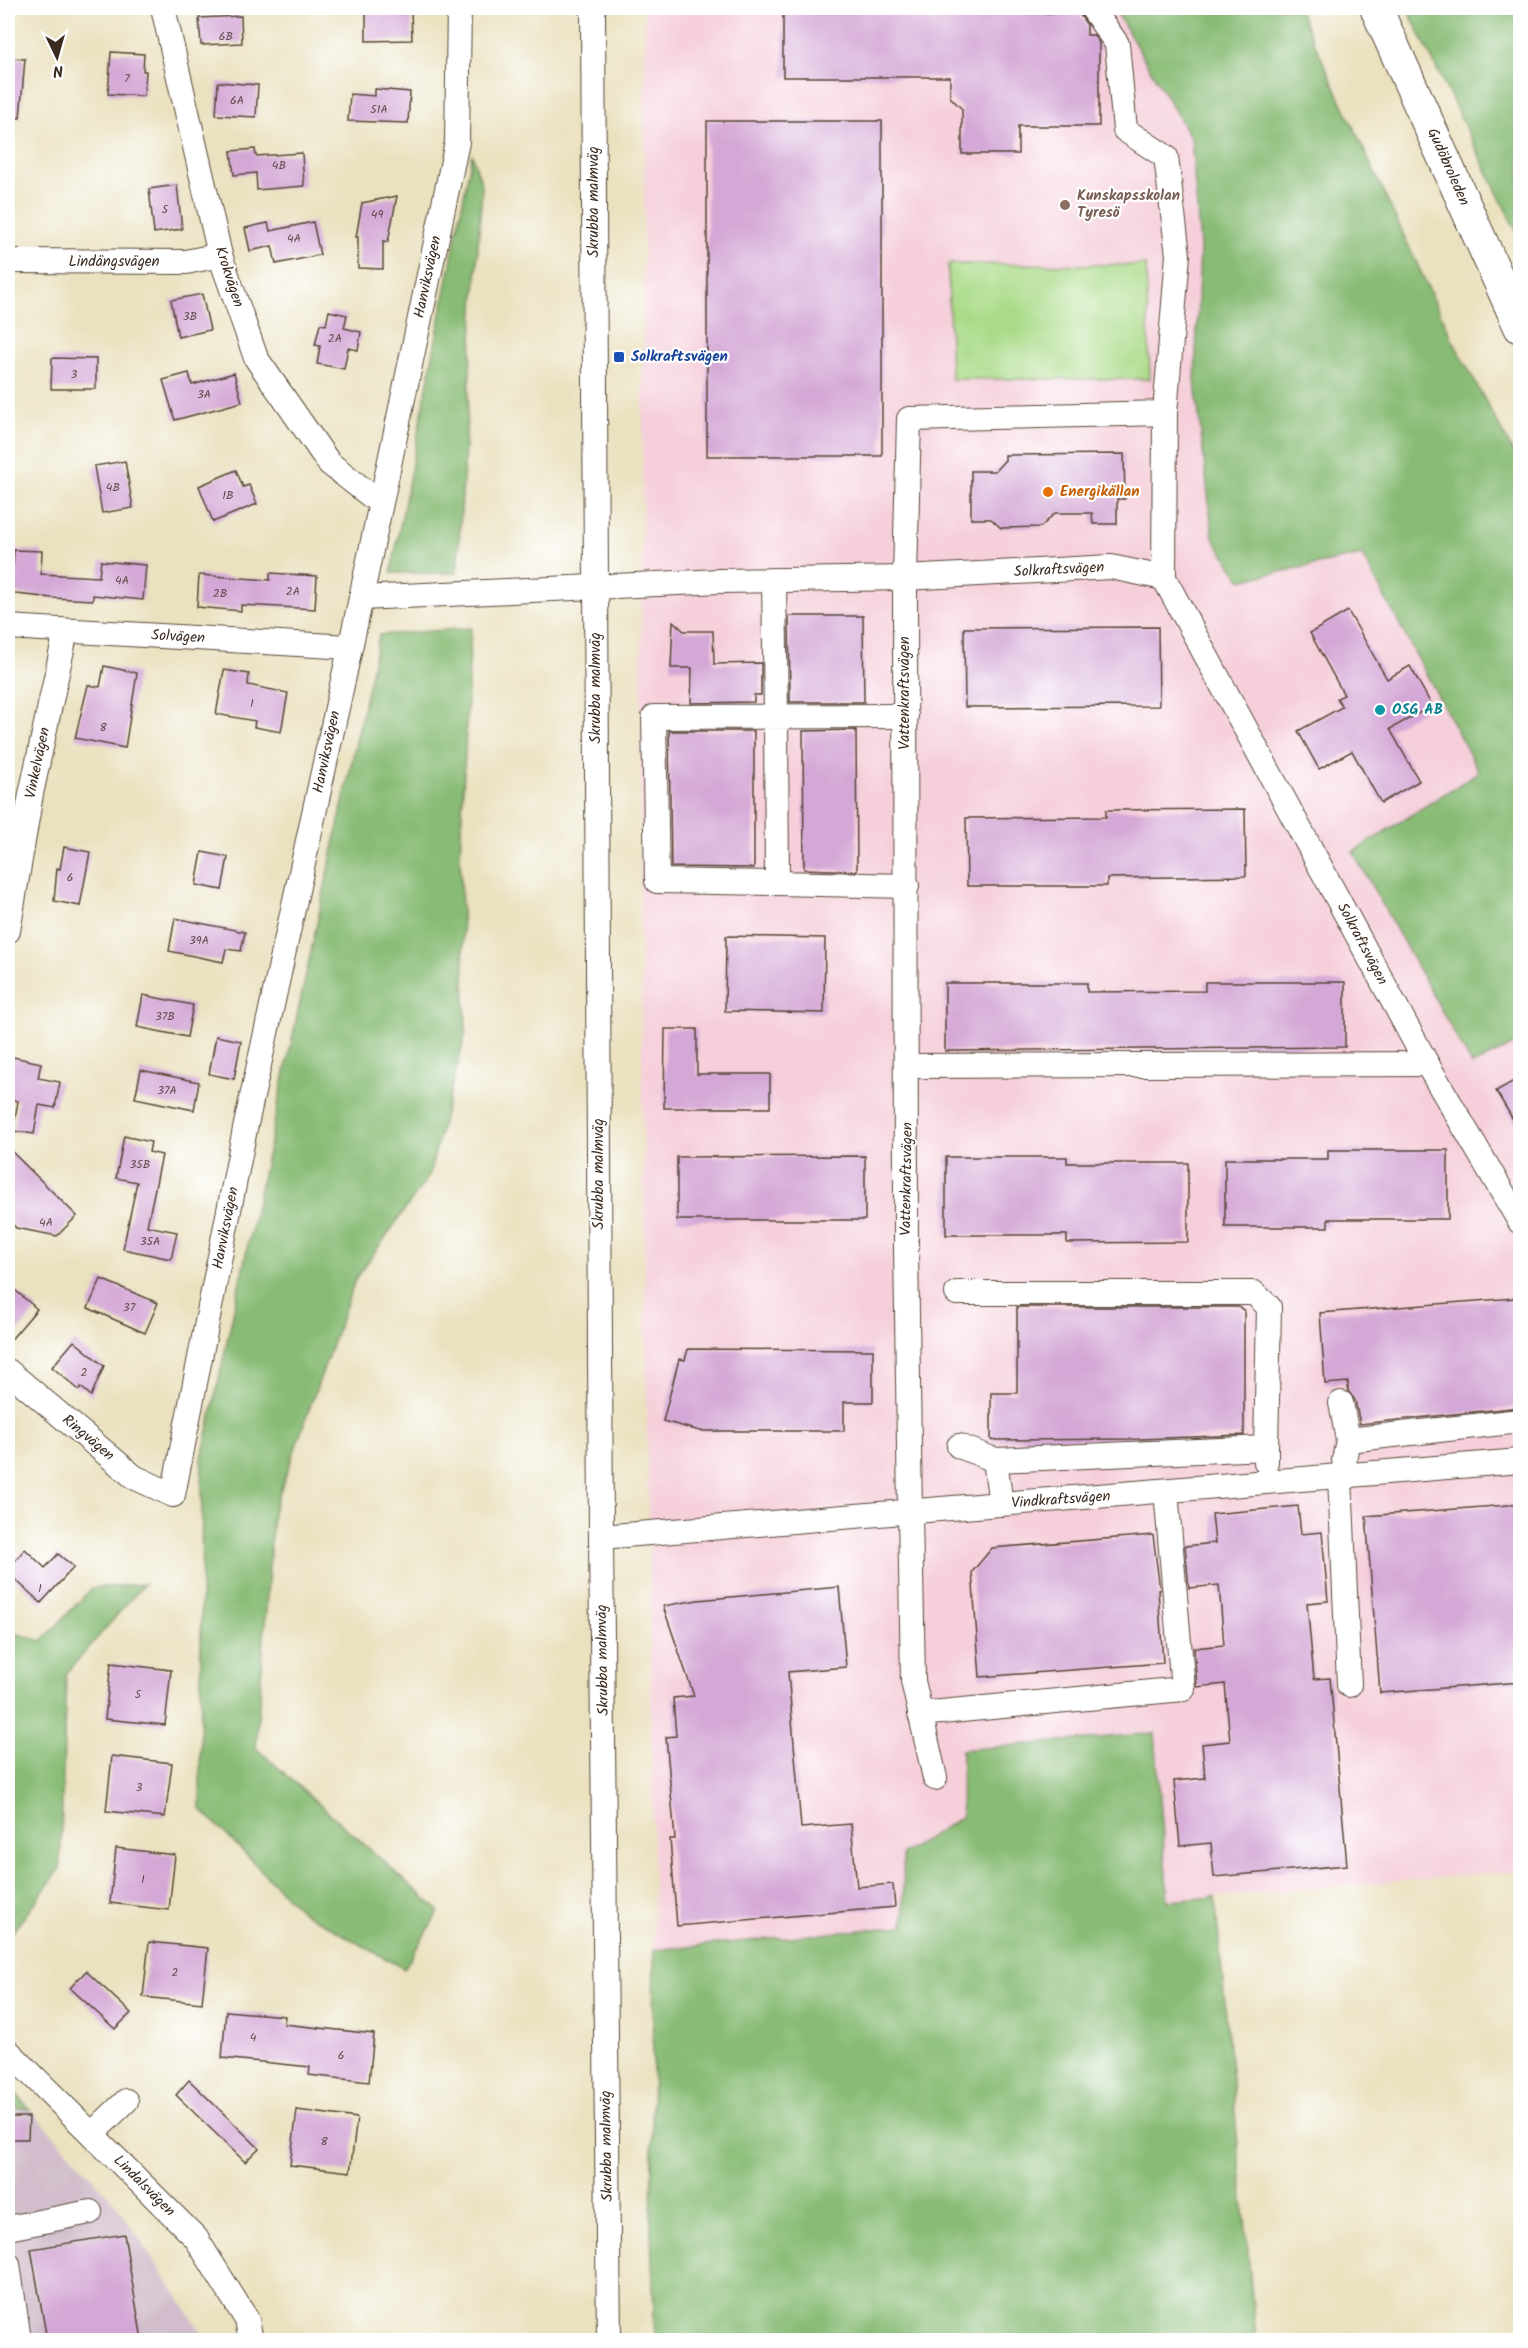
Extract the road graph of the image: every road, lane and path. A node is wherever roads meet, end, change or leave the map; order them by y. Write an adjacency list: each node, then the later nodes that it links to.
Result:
1 (163, 8): 6 (street, Krokvägen)
2 (459, 8): 10 (street, Hanviksvägen)
3 (593, 8): 14 (street, Skrubba malmväg)
4 (1092, 8): 9 (street)
5 (1376, 8): 8 (main road, Gudöbroleden)
6 (220, 255): 7 (street, Lindängsvägen); 10 (street, Krokvägen)
7 (8, 261)
8 (1521, 327)
9 (1165, 413): 11 (street, Vattenkraftsvägen); 12 (street)
10 (380, 503): 15 (street, Hanviksvägen)
11 (905, 578): 12 (street, Solkraftsvägen); 13 (street, Solkraftsvägen); 20 (street, Vattenkraftsvägen)
12 (1164, 578): 24 (street, Solkraftsvägen)
13 (774, 580): 14 (street, Solkraftsvägen); 19 (street)
14 (596, 589): 15 (street, Solkraftsvägen); 42 (street, Skrubba malmväg)
15 (362, 598): 18 (street, Hanviksvägen)
16 (8, 627): 17 (street, Solvägen)
17 (66, 631): 18 (street, Solvägen); 23 (street, Vinkelvägen)
18 (349, 647): 39 (street, Hanviksvägen)
19 (776, 715): 20 (street); 21 (street); 21 (street)
20 (906, 716): 22 (street, Vattenkraftsvägen)
21 (777, 883): 22 (street)
22 (907, 886): 25 (street, Vattenkraftsvägen)
23 (8, 931)
24 (1427, 1064): 25 (street); 26 (street, Solkraftsvägen)
25 (908, 1066): 41 (street, Vattenkraftsvägen)
26 (1521, 1222)
27 (957, 1293): 33 (street)
28 (8, 1371): 39 (street, Ringvägen)
29 (1341, 1403): 31 (street)
30 (1521, 1420): 31 (street)
31 (1348, 1440): 36 (street)
32 (959, 1446): 34 (street)
33 (1266, 1448): 34 (street); 37 (street)
34 (994, 1460): 40 (street)
35 (1521, 1461): 36 (street, Vindkraftsvägen)
36 (1344, 1477): 37 (street, Vindkraftsvägen); 43 (street)
37 (1267, 1483): 38 (street, Vindkraftsvägen)
38 (1166, 1491): 40 (street, Vindkraftsvägen); 44 (street)
39 (173, 1495)
40 (1000, 1504): 41 (street, Vindkraftsvägen)
41 (910, 1512): 42 (street, Vindkraftsvägen); 44 (street, Vattenkraftsvägen)
42 (601, 1538): 54 (street, Skrubba malmväg)
43 (1349, 1685)
44 (920, 1714): 45 (street, Vattenkraftsvägen)
45 (935, 1778)
46 (8, 2051): 48 (street, Lindalsvägen)
47 (126, 2101): 48 (street)
48 (92, 2134): 53 (street, Lindalsvägen)
49 (90, 2212): 50 (street)
50 (8, 2228)
51 (8, 2264): 52 (street)
52 (19, 2340)
53 (250, 2340)
54 (609, 2340)

